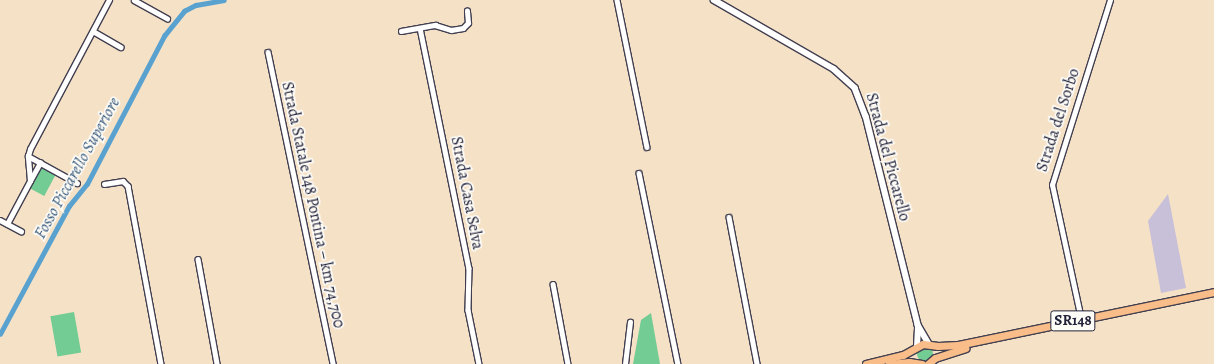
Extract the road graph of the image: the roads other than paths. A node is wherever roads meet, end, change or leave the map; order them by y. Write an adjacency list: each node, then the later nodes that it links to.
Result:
1 (109, 0): 9 (street)
2 (134, 0): 7 (street)
3 (616, 0): 13 (street)
4 (714, 0): 30 (street, Strada del Piccarello)
5 (1110, 0): 28 (street, Strada del Sorbo)
6 (467, 11): 8 (street)
7 (167, 18)
8 (420, 28): 10 (street); 38 (street, Strada Casa Selva)
9 (93, 31): 11 (street); 14 (street)
10 (401, 31)
11 (121, 47)
12 (268, 52): 37 (street, Strada Statale 148 Pontina – km 74,700)
13 (646, 147)
14 (28, 156): 15 (street); 17 (street)
15 (40, 163): 17 (street); 18 (street)
16 (639, 173): 41 (street)
17 (30, 181): 22 (street)
18 (77, 183)
19 (104, 184): 35 (street)
20 (729, 217): 42 (street)
21 (0, 220): 22 (street)
22 (7, 224): 23 (street)
23 (22, 231)
24 (198, 260): 36 (street)
25 (553, 284): 39 (street)
26 (1214, 292): 28 (main road, SR148)
27 (1214, 296): 33 (main road, SR148)
28 (1081, 319): 31 (main road, SR148)
29 (630, 322): 40 (street)
30 (918, 325): 31 (street, Strada del Piccarello); 32 (street, Strada del Piccarello)
31 (931, 345): 32 (main road, SR148); 33 (main road, SR148)
32 (916, 348): 34 (main road); 43 (main road, SR148)
33 (932, 362)
34 (920, 363): 44 (main road)
35 (161, 364)
36 (217, 364)
37 (333, 364)
38 (479, 364)
39 (568, 364)
40 (625, 364)
41 (678, 364)
42 (757, 364)
43 (866, 364)
44 (889, 364)

